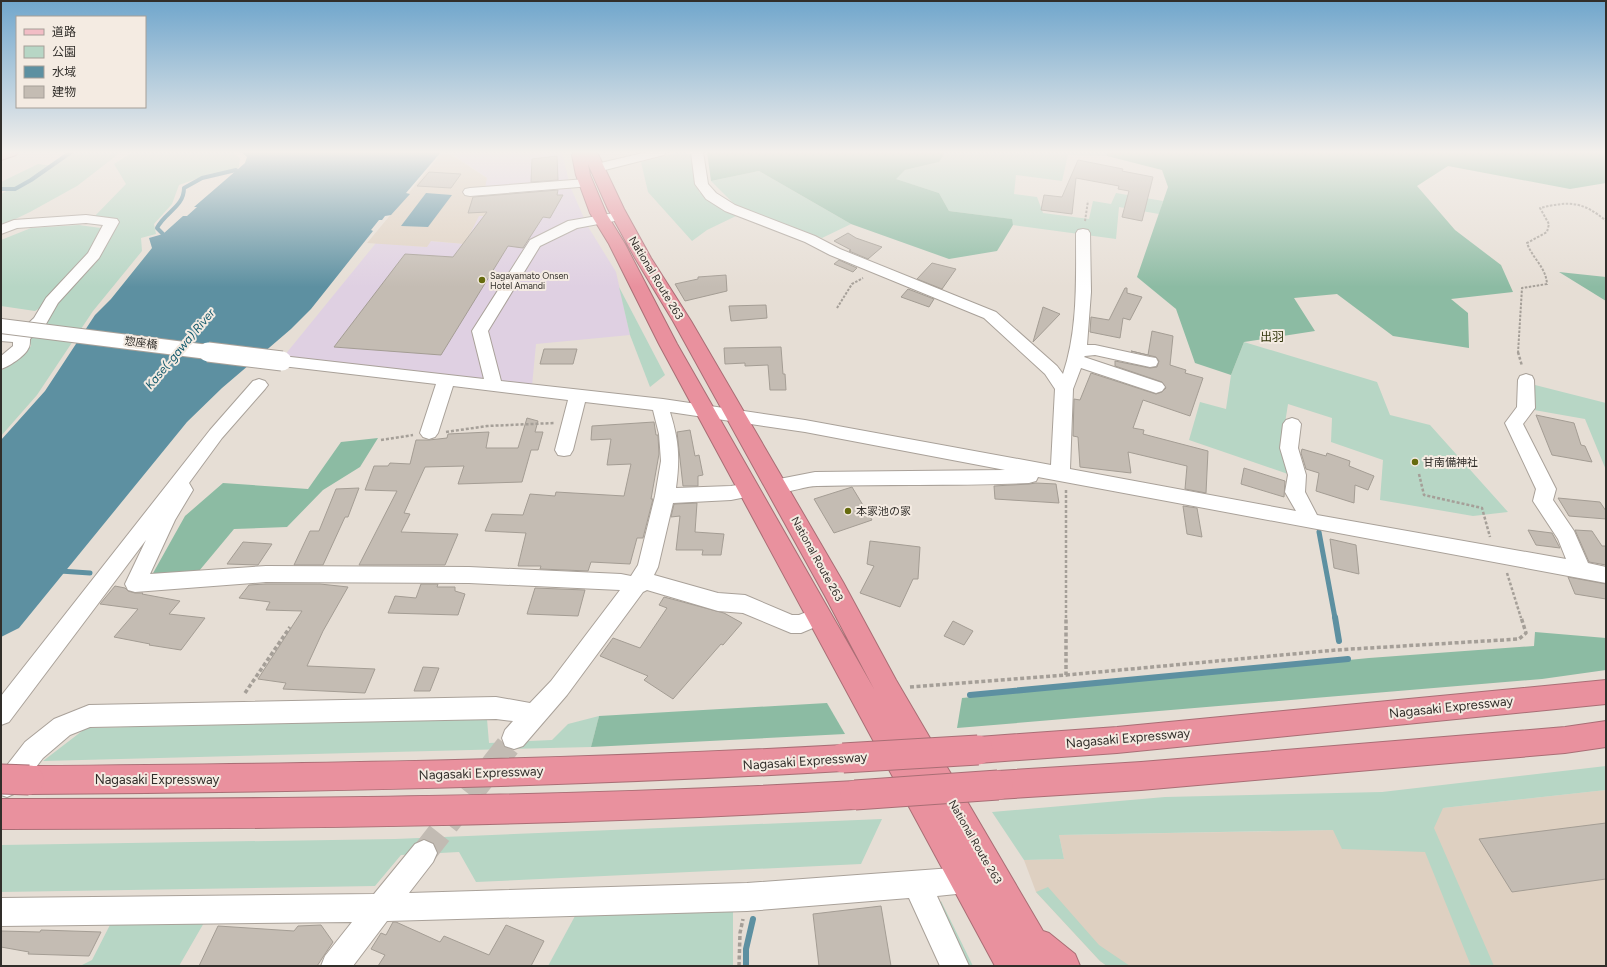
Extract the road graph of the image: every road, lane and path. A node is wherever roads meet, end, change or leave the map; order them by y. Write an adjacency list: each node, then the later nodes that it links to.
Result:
1 (603, 197): 4 (highway, National Route 263)
2 (713, 197): 8 (street)
3 (1088, 201): 7 (path)
4 (611, 218): 18 (street); 22 (highway, National Route 263); 23 (highway, National Route 263)
5 (1606, 221): 16 (path)
6 (1, 230): 12 (street)
7 (1083, 233): 13 (street)
8 (879, 268): 9 (path); 19 (street)
9 (837, 308)
10 (1, 326): 15 (street, 惣座橋, bridge)
11 (1, 336): 12 (street)
12 (22, 338): 14 (street)
13 (1076, 355): 13 (street); 19 (street)
14 (1, 364)
15 (446, 380): 18 (street, 惣座橋); 26 (street)
16 (1526, 380): 37 (street)
17 (259, 385): 31 (street)
18 (494, 386): 20 (street, 惣座橋)
19 (1064, 389): 30 (street)
20 (578, 396): 21 (street, 惣座橋); 24 (street)
21 (663, 405): 22 (street, 惣座橋); 34 (street)
22 (706, 411): 23 (street, 惣座橋); 33 (highway, National Route 263)
23 (736, 417): 30 (street, 惣座橋); 32 (highway, National Route 263)
24 (571, 423): 26 (path); 28 (street)
25 (1292, 424): 35 (street)
26 (429, 433): 27 (path)
27 (381, 440)
28 (564, 450)
29 (1419, 474): 36 (path)
30 (1060, 475): 32 (street); 35 (street); 42 (path)
31 (178, 483): 39 (street); 46 (street)
32 (776, 486): 43 (highway, National Route 263)
33 (749, 490): 34 (street); 40 (highway, National Route 263)
34 (665, 496): 39 (street)
35 (1311, 522): 36 (street)
36 (1502, 557): 37 (street); 42 (path)
37 (1581, 571): 38 (street)
38 (1606, 575)
39 (636, 585): 40 (street); 47 (street)
40 (819, 616): 53 (highway, National Route 263)
41 (290, 627): 45 (path)
42 (1066, 675): 43 (path)
43 (887, 688): 58 (highway, National Route 263)
44 (1606, 692): 50 (highway, Nagasaki Expressway, bridge)
45 (231, 713): 47 (street); 50 (street)
46 (1, 714)
47 (535, 714): 49 (street)
48 (1606, 734): 51 (highway, bridge)
49 (514, 738)
50 (12, 775): 51 (street)
51 (2, 807)
52 (424, 853): 56 (street)
53 (966, 880): 54 (street); 62 (highway, National Route 263)
54 (917, 884): 55 (street); 61 (street)
55 (747, 897): 56 (street); 60 (path)
56 (380, 908): 57 (street); 59 (street)
57 (1, 912)
58 (1038, 953): 63 (highway)
59 (335, 966)
60 (739, 966)
61 (955, 966)
62 (1013, 966)
63 (1063, 966)

